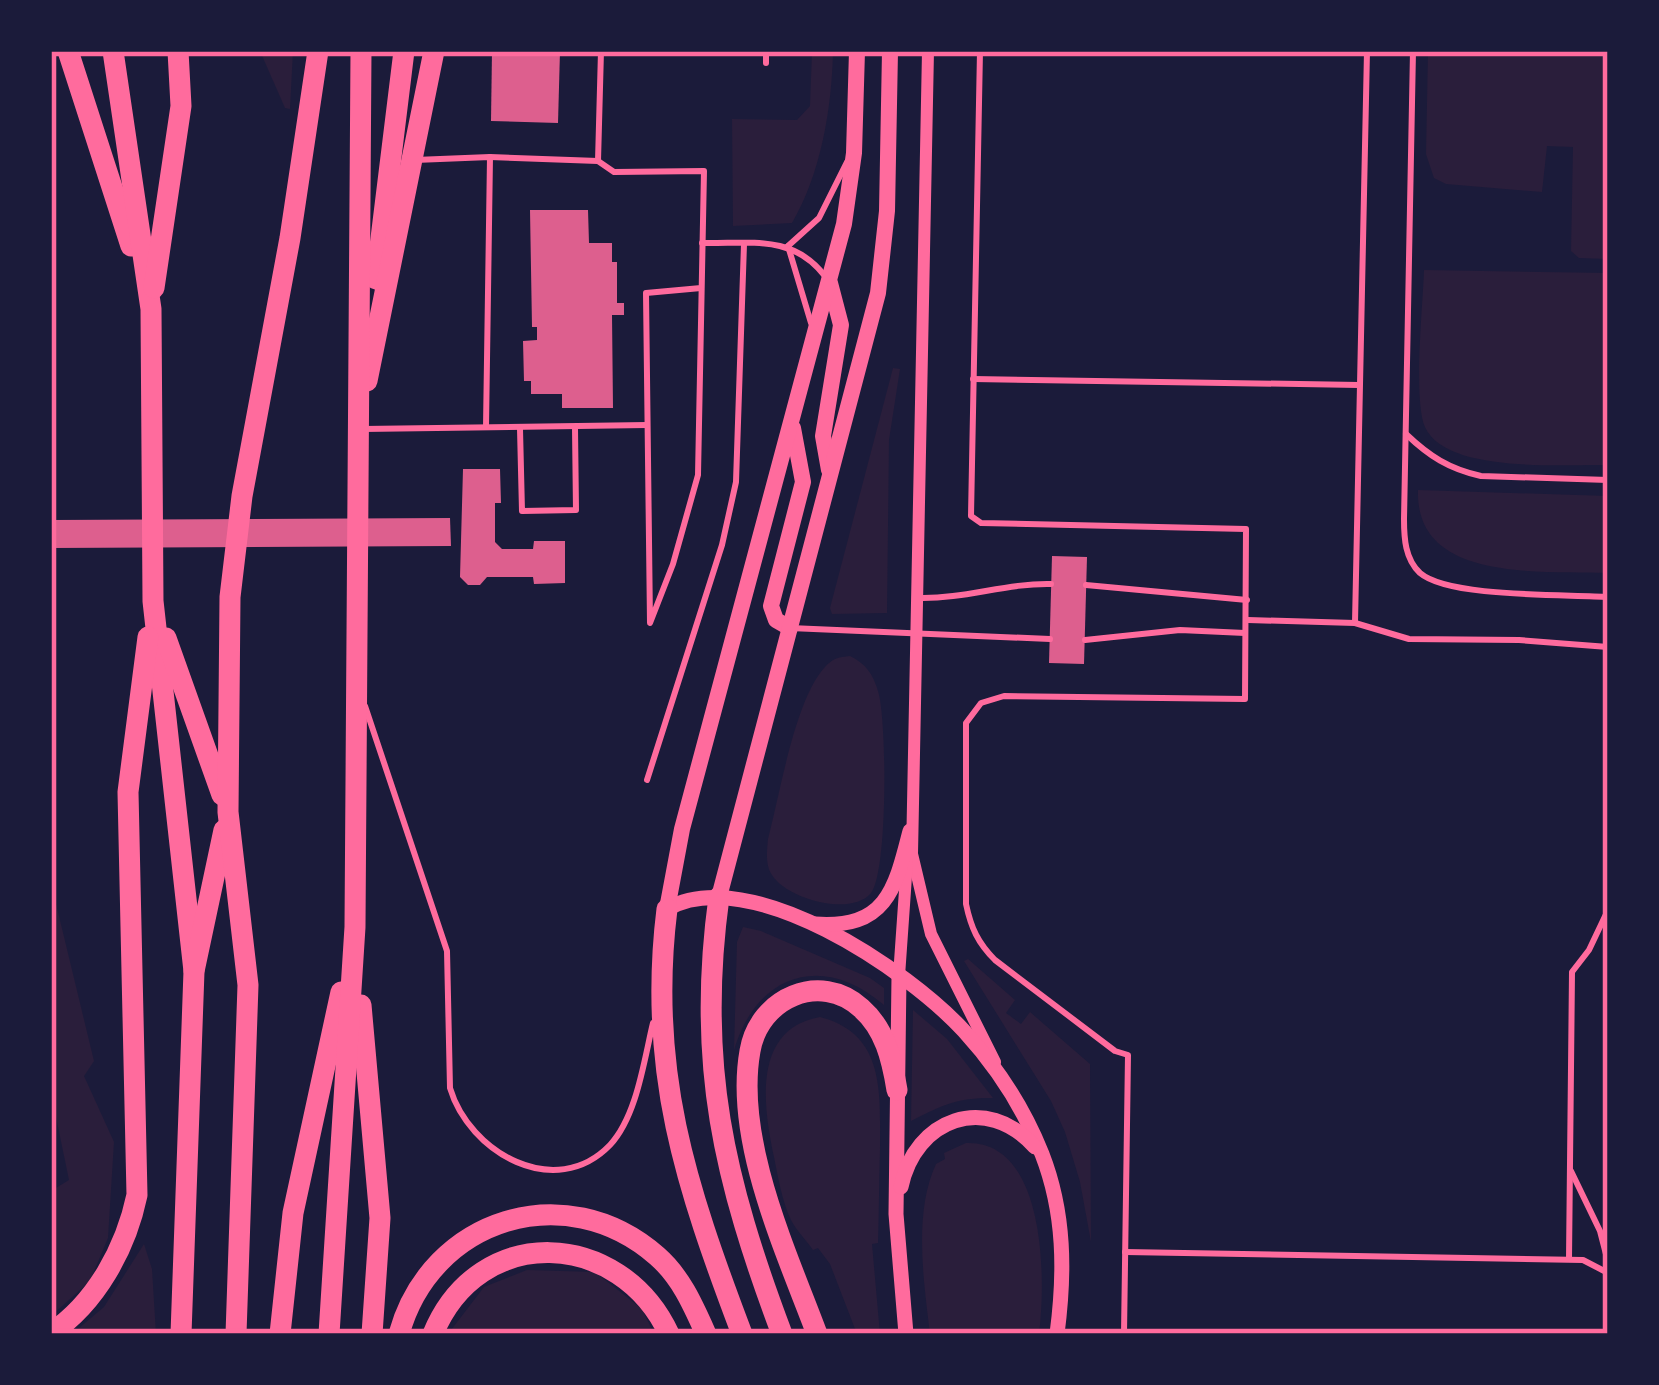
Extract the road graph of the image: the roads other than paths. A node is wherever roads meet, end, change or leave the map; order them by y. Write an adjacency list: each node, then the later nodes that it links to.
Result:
1 (68, 51): 26 (highway)
2 (113, 51): 26 (highway)
3 (178, 51): 26 (highway)
4 (318, 51): 55 (highway)
5 (361, 51): 35 (highway)
6 (404, 51): 35 (highway)
7 (434, 51): 19 (highway)
8 (601, 51): 20 (lane)
9 (766, 51): 16 (lane)
10 (856, 51): 17 (main road)
11 (890, 51): 37 (main road)
12 (928, 51): 42 (street)
13 (980, 51): 28 (lane)
14 (1367, 51): 29 (lane)
15 (1413, 51): 36 (lane)
16 (766, 63)
17 (854, 148): 23 (lane); 24 (main road)
18 (490, 157): 19 (lane); 20 (lane); 32 (lane)
19 (414, 160): 35 (highway)
20 (598, 160): 21 (lane)
21 (701, 243): 22 (lane); 25 (lane)
22 (743, 244): 23 (lane); 54 (lane)
23 (788, 246): 24 (lane); 27 (lane)
24 (830, 283): 27 (main road); 37 (main road)
25 (701, 288): 31 (lane); 31 (lane)
26 (151, 309): 44 (highway)
27 (814, 341): 30 (main road)
28 (973, 379): 29 (lane); 43 (lane)
29 (1360, 385): 46 (lane)
30 (792, 423): 47 (main road); 58 (main road)
31 (647, 425): 34 (lane)
32 (486, 427): 33 (lane); 35 (lane)
33 (520, 428): 34 (lane); 34 (lane)
34 (575, 428)
35 (357, 429): 53 (highway)
36 (1406, 434): 38 (lane); 41 (lane)
37 (830, 477): 47 (main road)
38 (1608, 480)
39 (1052, 584): 42 (lane)
40 (1086, 585): 43 (lane)
41 (1608, 596)
42 (916, 598): 49 (street)
43 (1246, 600): 45 (lane)
44 (153, 601): 55 (highway); 62 (highway); 74 (highway)
45 (1247, 620): 46 (lane); 48 (lane)
46 (1355, 623): 52 (lane)
47 (790, 628): 49 (lane); 57 (main road)
48 (1246, 633): 51 (lane); 70 (lane)
49 (915, 635): 50 (lane); 56 (street)
50 (1050, 639)
51 (1084, 640)
52 (1608, 647)
53 (356, 680): 61 (highway); 64 (lane)
54 (647, 780)
55 (228, 812): 62 (highway); 76 (highway)
56 (910, 831): 60 (street); 63 (street); 66 (street)
57 (719, 897): 58 (street); 60 (street); 85 (highway)
58 (668, 909): 64 (highway)
59 (1608, 910): 68 (lane)
60 (810, 923): 63 (street)
61 (355, 927): 77 (highway); 78 (highway); 79 (highway)
62 (194, 971): 75 (highway)
63 (899, 976): 65 (street); 66 (street)
64 (661, 995): 84 (highway)
65 (897, 1090): 69 (street); 86 (highway)
66 (1010, 1090): 67 (street)
67 (1043, 1155): 69 (street); 88 (street)
68 (1570, 1169): 71 (lane); 72 (lane)
69 (896, 1214): 87 (street)
70 (1125, 1252): 71 (lane); 89 (lane)
71 (1569, 1259): 73 (lane)
72 (1608, 1262)
73 (1608, 1273)
74 (51, 1333)
75 (182, 1334)
76 (236, 1334)
77 (280, 1334)
78 (329, 1334)
79 (372, 1334)
80 (399, 1334): 83 (highway)
81 (434, 1334): 82 (highway)
82 (669, 1334)
83 (704, 1334)
84 (742, 1334)
85 (782, 1334)
86 (817, 1334)
87 (906, 1334)
88 (1058, 1334)
89 (1124, 1334)

